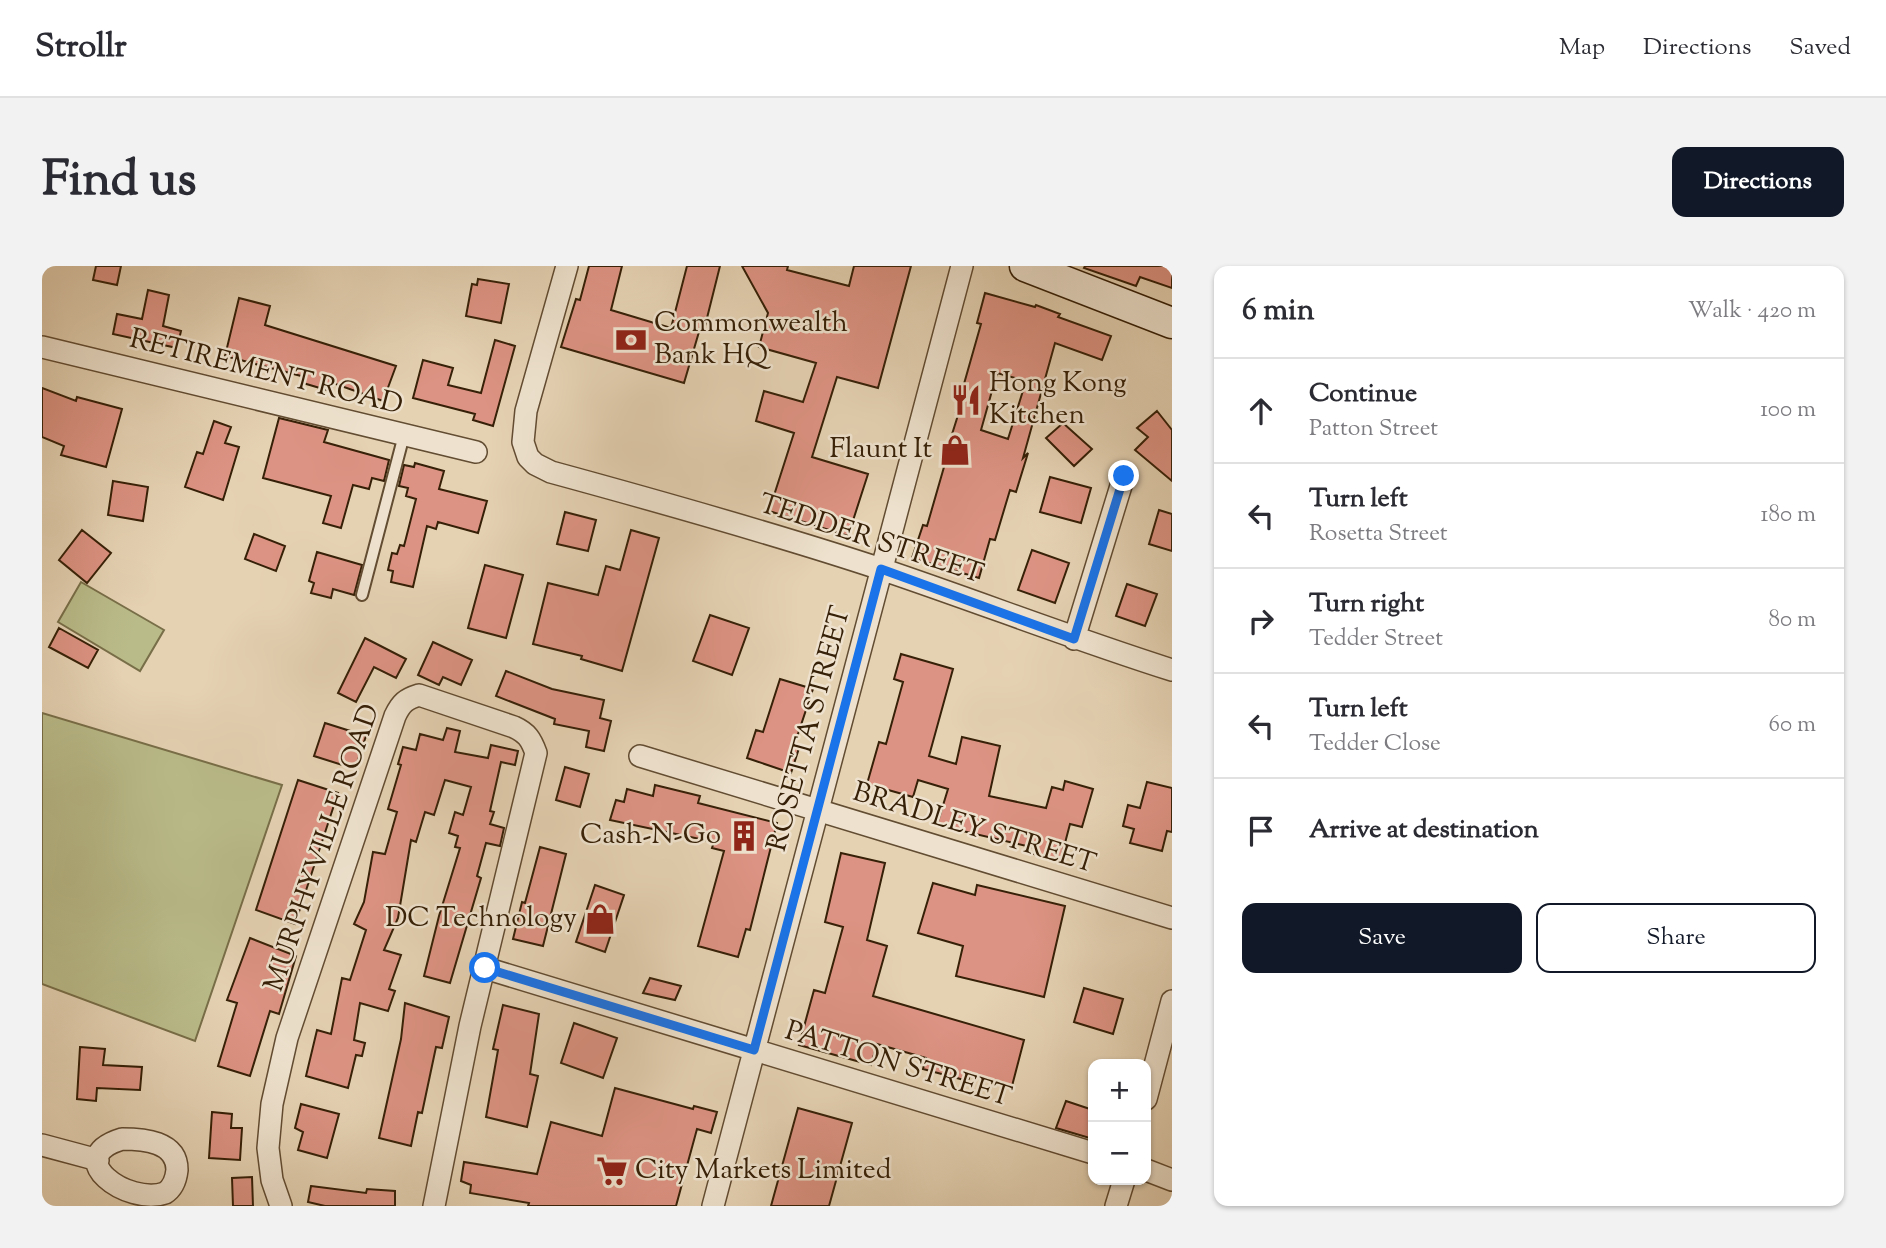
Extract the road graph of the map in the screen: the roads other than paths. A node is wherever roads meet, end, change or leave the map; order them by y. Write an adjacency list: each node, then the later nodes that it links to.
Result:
1 (566, 266): 10 (street, TEDDER STREET)
2 (962, 266): 10 (street, ROSETTA STREET)
3 (1025, 266): 4 (main road)
4 (1066, 274): 5 (main road)
5 (1172, 323)
6 (42, 347): 7 (street, RETIREMENT ROAD)
7 (404, 435): 8 (street, RETIREMENT ROAD); 11 (lane)
8 (476, 452)
9 (1124, 476): 12 (street)
10 (881, 569): 12 (street, TEDDER STREET); 15 (street, ROSETTA STREET)
11 (362, 595)
12 (1074, 639): 13 (street, TEDDER STREET)
13 (1172, 670)
14 (640, 757): 15 (street, BRADLEY STREET)
15 (817, 811): 16 (street, BRADLEY STREET); 19 (street, ROSETTA STREET)
16 (1172, 918)
17 (485, 968): 19 (street, PATTON STREET); 27 (street, MURPHYVILLE ROAD); 28 (street, MURPHYVILLE ROAD)
18 (1172, 1001): 20 (street)
19 (754, 1050): 22 (street, PATTON STREET); 29 (street, ROSETTA STREET)
20 (1151, 1080)
21 (42, 1145): 23 (street)
22 (1088, 1151)
23 (98, 1160)
24 (1151, 1172): 25 (street)
25 (1172, 1180)
26 (1122, 1185): 30 (street)
27 (281, 1206)
28 (434, 1206)
29 (713, 1206)
30 (1116, 1206)

